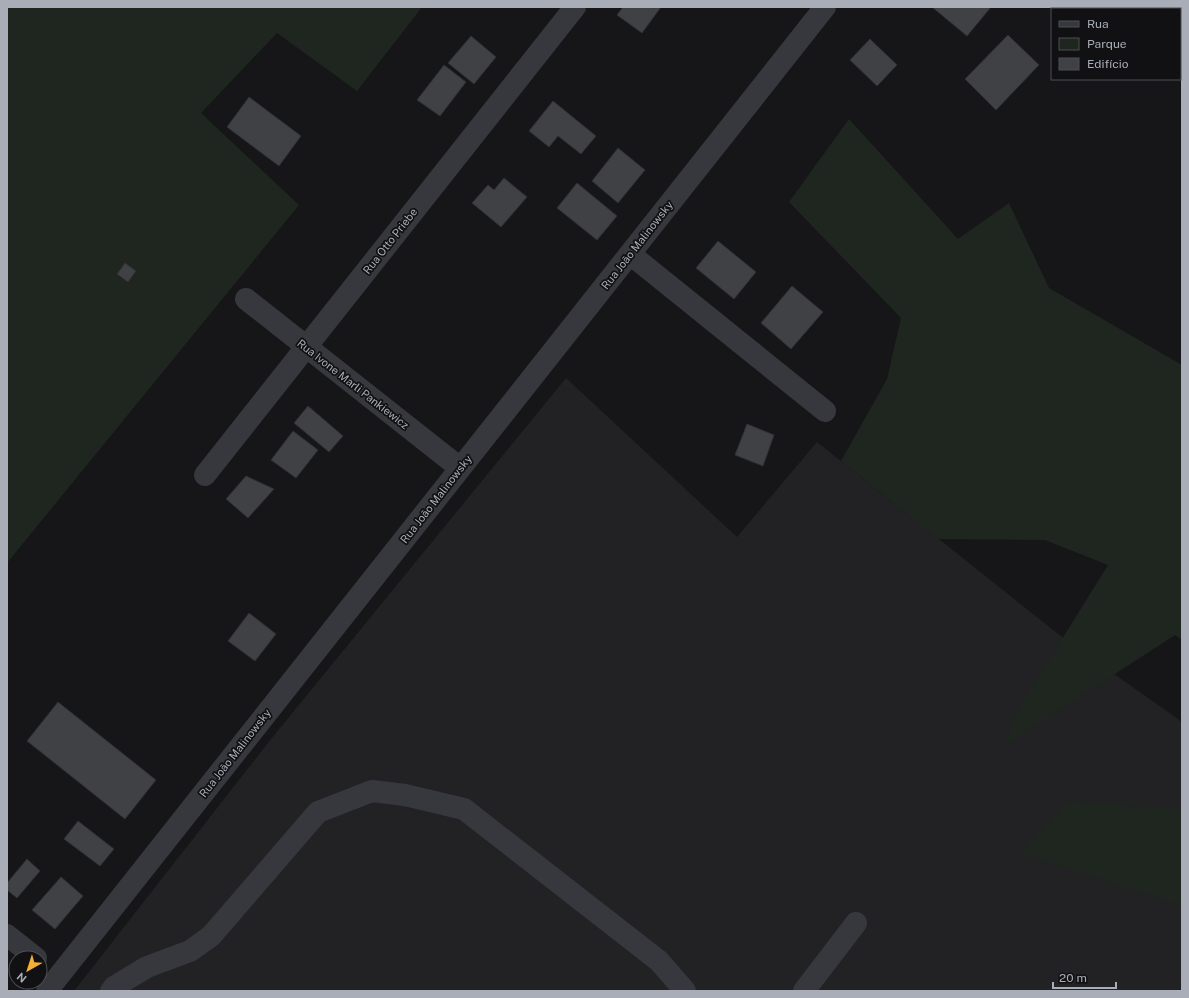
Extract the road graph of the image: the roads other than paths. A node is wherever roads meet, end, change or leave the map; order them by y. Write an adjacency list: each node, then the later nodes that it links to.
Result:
1 (575, 7): 5 (street, Rua Otto Priebe)
2 (825, 7): 3 (street, Rua João Malinowsky)
3 (630, 254): 6 (street); 7 (street, Rua João Malinowsky)
4 (246, 299): 5 (street, Rua Ivone Marli Pankiewicz)
5 (306, 347): 7 (street, Rua Ivone Marli Pankiewicz); 8 (street, Rua Otto Priebe)
6 (825, 411)
7 (460, 468): 12 (street, Rua João Malinowsky)
8 (205, 475)
9 (856, 923): 15 (street)
10 (7, 935): 11 (street)
11 (26, 950)
12 (53, 983)
13 (111, 991): 14 (street)
14 (685, 991)
15 (804, 991)

